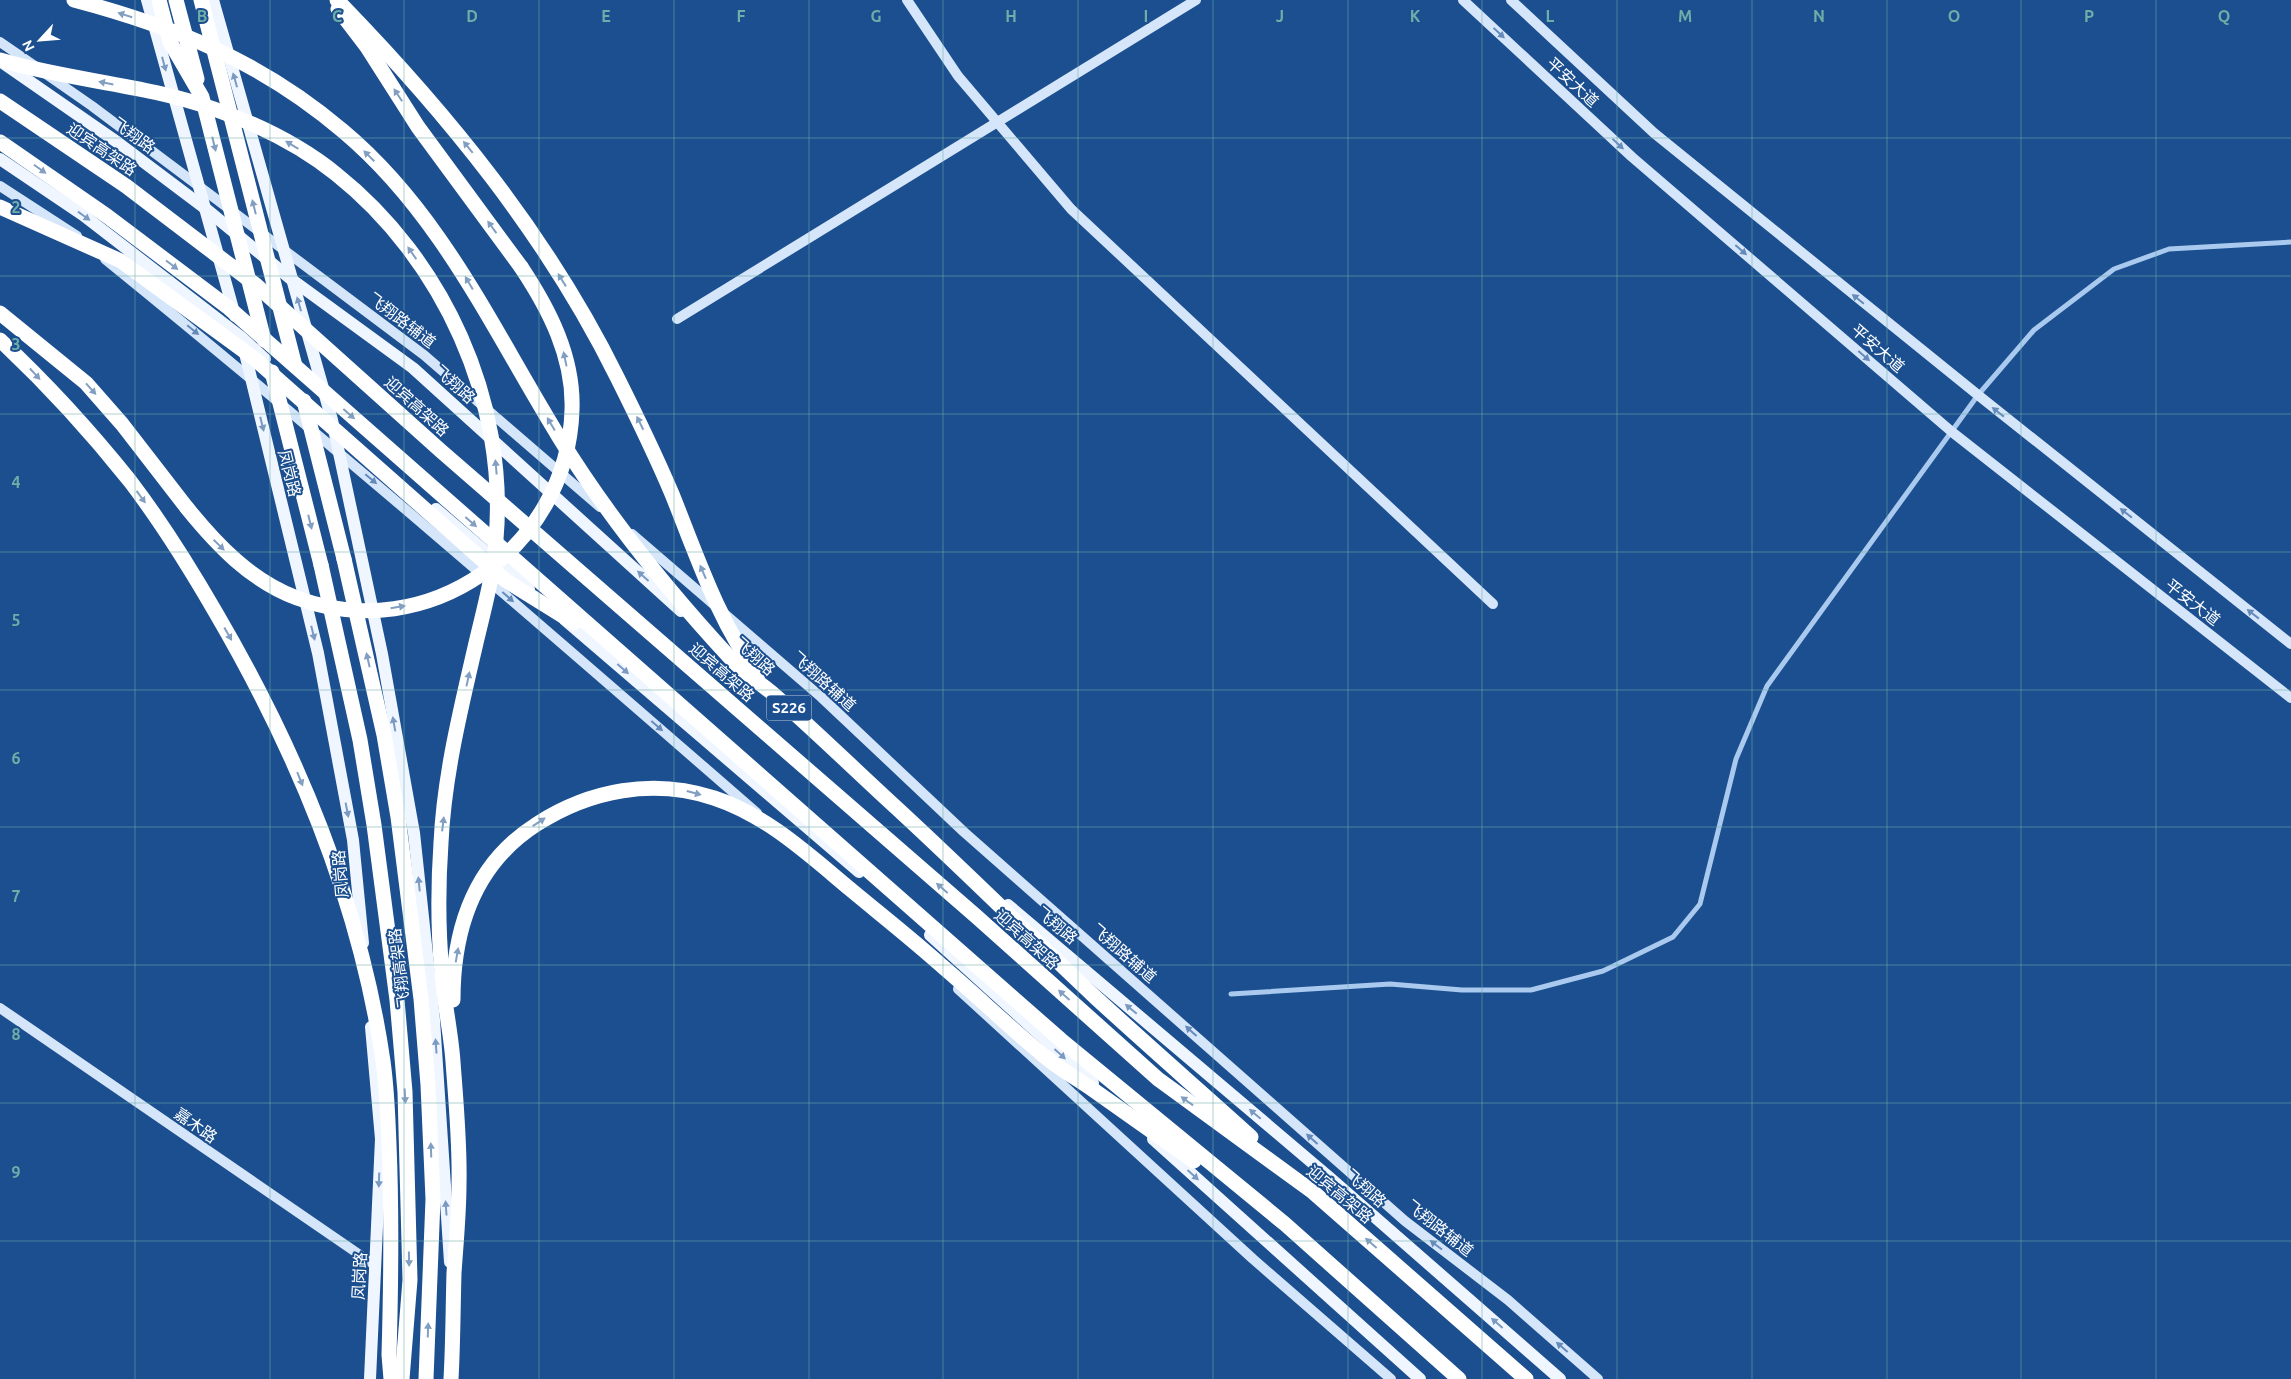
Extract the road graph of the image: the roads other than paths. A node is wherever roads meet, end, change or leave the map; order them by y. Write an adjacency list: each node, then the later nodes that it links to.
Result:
1 (74, 0): 39 (highway, one-way to 1, bridge)
2 (147, 0): 21 (main road, 凤岗路, one-way to 21)
3 (159, 0): 15 (highway, bridge)
4 (176, 0): 15 (highway, bridge)
5 (201, 0): 51 (highway, 飞翔高架路, one-way to 5, bridge)
6 (213, 0): 25 (main road, one-way to 6)
7 (331, 0): 27 (highway, one-way to 7, bridge)
8 (336, 0): 39 (highway, one-way to 8, bridge)
9 (907, 0): 17 (street)
10 (1196, 0): 17 (street)
11 (1463, 0): 34 (street, 平安大道, one-way to 34)
12 (1511, 0): 32 (street, 平安大道, one-way to 12)
13 (0, 42): 21 (street, 飞翔路辅道)
14 (0, 60): 23 (main road, 飞翔路 / S226); 43 (highway, one-way to 14, bridge)
15 (202, 97): 50 (highway, 飞翔高架路, one-way to 50, bridge)
16 (0, 101): 44 (highway, 迎宾高架路, one-way to 16, bridge)
17 (997, 122): 28 (street); 36 (street)
18 (0, 142): 38 (highway, one-way to 38, bridge)
19 (0, 159): 29 (main road, one-way to 29)
20 (0, 186): 31 (street, one-way to 31)
21 (198, 186): 23 (main road, 凤岗路); 25 (street, 飞翔路辅道)
22 (0, 207): 38 (highway, bridge)
23 (206, 209): 26 (main road, 飞翔路 / S226); 29 (main road, 凤岗路)
24 (2291, 242): 32 (street)
25 (283, 249): 26 (main road); 57 (street, 飞翔路辅道, one-way to 25)
26 (291, 279): 33 (main road, one-way to 26); 56 (main road, 飞翔路 / S226, one-way to 26)
27 (0, 313)
28 (677, 319)
29 (241, 337): 31 (main road, 凤岗路); 33 (main road)
30 (0, 340): 49 (highway, one-way to 49, bridge)
31 (250, 377): 35 (street); 46 (main road, 凤岗路, one-way to 46)
32 (1978, 395): 34 (street); 37 (street, 平安大道, one-way to 32)
33 (332, 420): 35 (main road); 54 (main road, one-way to 54)
34 (1952, 432): 40 (street, 平安大道); 41 (street)
35 (339, 452): 52 (main road, one-way to 35); 53 (street, one-way to 53)
36 (1493, 604)
37 (2291, 644)
38 (611, 646): 45 (highway, bridge)
39 (769, 690): 44 (highway, bridge)
40 (2291, 698)
41 (1230, 994)
42 (0, 1008): 46 (street, 嘉木路)
43 (453, 1056): 45 (highway, one-way to 45, bridge); 52 (highway, bridge)
44 (1313, 1192): 47 (highway, 迎宾高架路, one-way to 44, bridge)
45 (1285, 1224): 55 (highway, bridge)
46 (376, 1266): 48 (main road, 凤岗路)
47 (1524, 1377)
48 (370, 1379)
49 (391, 1379)
50 (402, 1379)
51 (426, 1379)
52 (451, 1379)
53 (1391, 1379)
54 (1420, 1379)
55 (1459, 1379)
56 (1560, 1379)
57 (1598, 1379)

